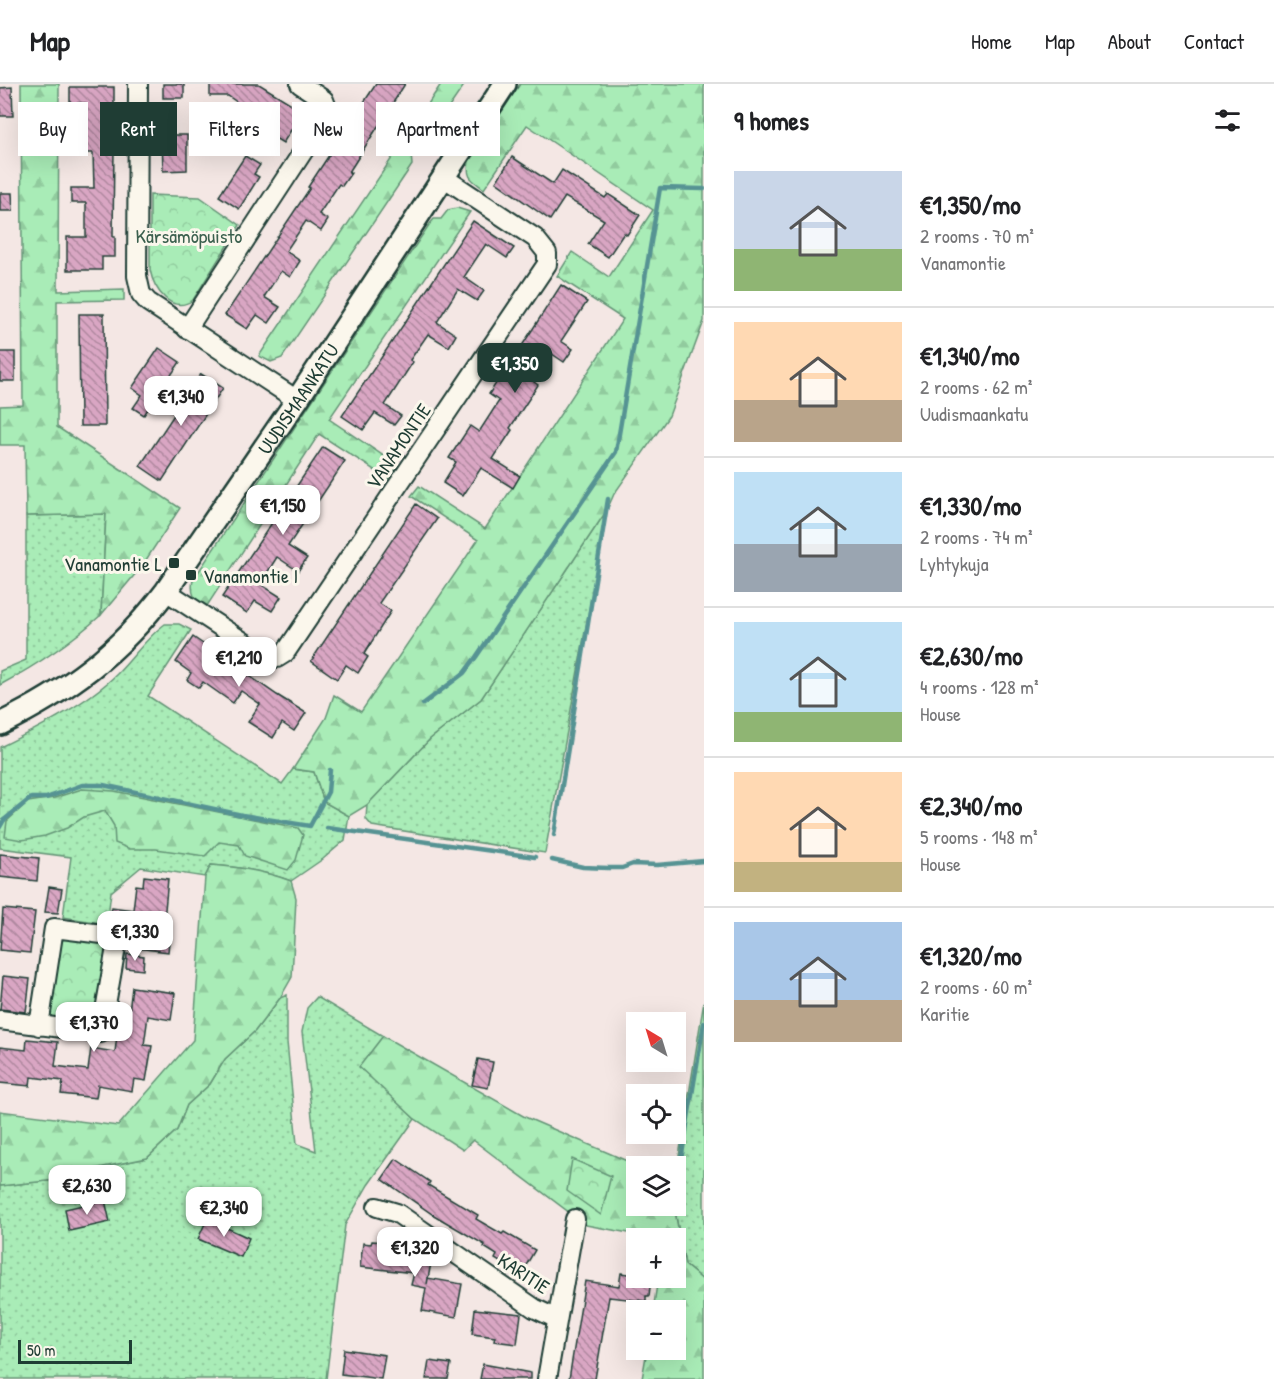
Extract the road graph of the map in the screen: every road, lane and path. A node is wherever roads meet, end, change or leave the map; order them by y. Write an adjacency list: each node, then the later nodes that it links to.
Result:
1 (138, 84): 5 (street)
2 (300, 84): 5 (street)
3 (505, 84): 4 (street, UUDISMAANKATU)
4 (443, 177): 6 (street, UUDISMAANKATU); 7 (street, VANAMONTIE)
5 (186, 329): 6 (street)
6 (297, 400): 7 (street, UUDISMAANKATU)
7 (166, 591): 8 (street, UUDISMAANKATU)
8 (0, 724)
9 (0, 1020): 10 (street)
10 (39, 1026): 10 (street)
11 (377, 1207): 13 (street, KARITIE)
12 (575, 1220): 13 (street)
13 (557, 1319): 14 (street)
14 (547, 1379)

